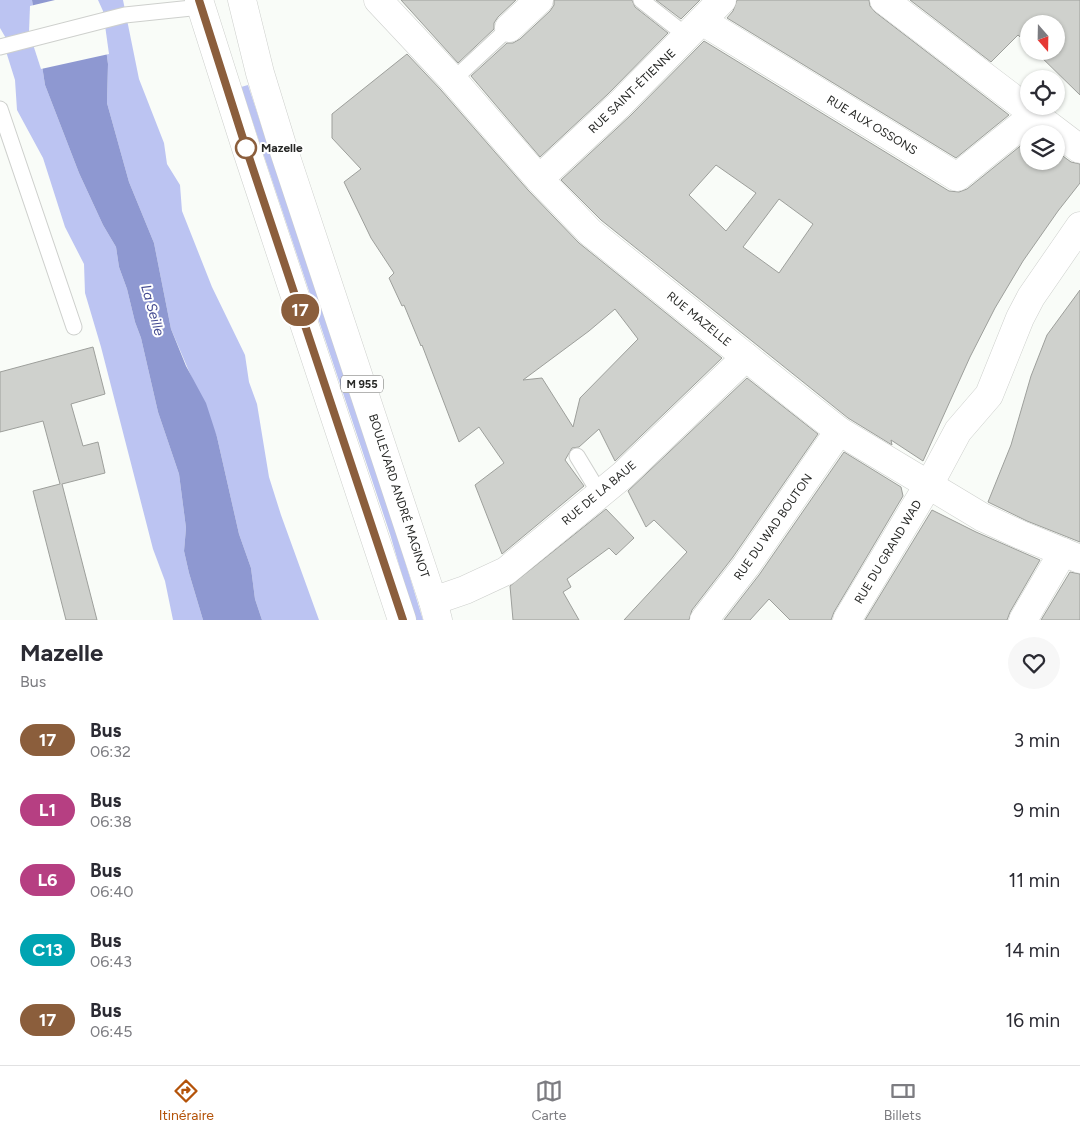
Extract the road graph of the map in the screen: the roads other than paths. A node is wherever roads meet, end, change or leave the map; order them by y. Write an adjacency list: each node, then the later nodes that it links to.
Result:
1 (378, 0): 11 (street, RUE MAZELLE)
2 (539, 0): 8 (street)
3 (641, 0): 9 (lane)
4 (722, 0): 9 (street, RUE SAINT-ÉTIENNE)
5 (884, 0): 12 (street)
6 (243, 1): 7 (street); 25 (street, BOULEVARD ANDRÉ MAGINOT / M 955)
7 (200, 4): 10 (lane); 26 (street, M 955)
8 (509, 28): 11 (lane)
9 (694, 29): 14 (street, RUE AUX OSSONS); 16 (street, RUE SAINT-ÉTIENNE)
10 (2, 46)
11 (453, 80): 16 (street, RUE MAZELLE)
12 (1020, 104)
13 (0, 108): 18 (lane)
14 (1034, 115): 15 (street)
15 (1080, 149)
16 (539, 179): 19 (street, RUE MAZELLE)
17 (1080, 226): 22 (street, RUE DU GRAND WAD)
18 (74, 327)
19 (746, 357): 20 (street, RUE MAZELLE); 23 (street, RUE DE LA BAUE)
20 (839, 432): 22 (street, RUE MAZELLE); 27 (street, RUE DU WAD BOUTON)
21 (577, 456): 23 (lane)
22 (928, 484): 24 (street, RUE MAZELLE); 28 (street, RUE DU GRAND WAD)
23 (600, 494): 25 (street, RUE DE LA BAUE)
24 (1071, 555): 29 (street)
25 (436, 610)
26 (402, 620)
27 (704, 620)
28 (847, 620)
29 (1023, 620)

